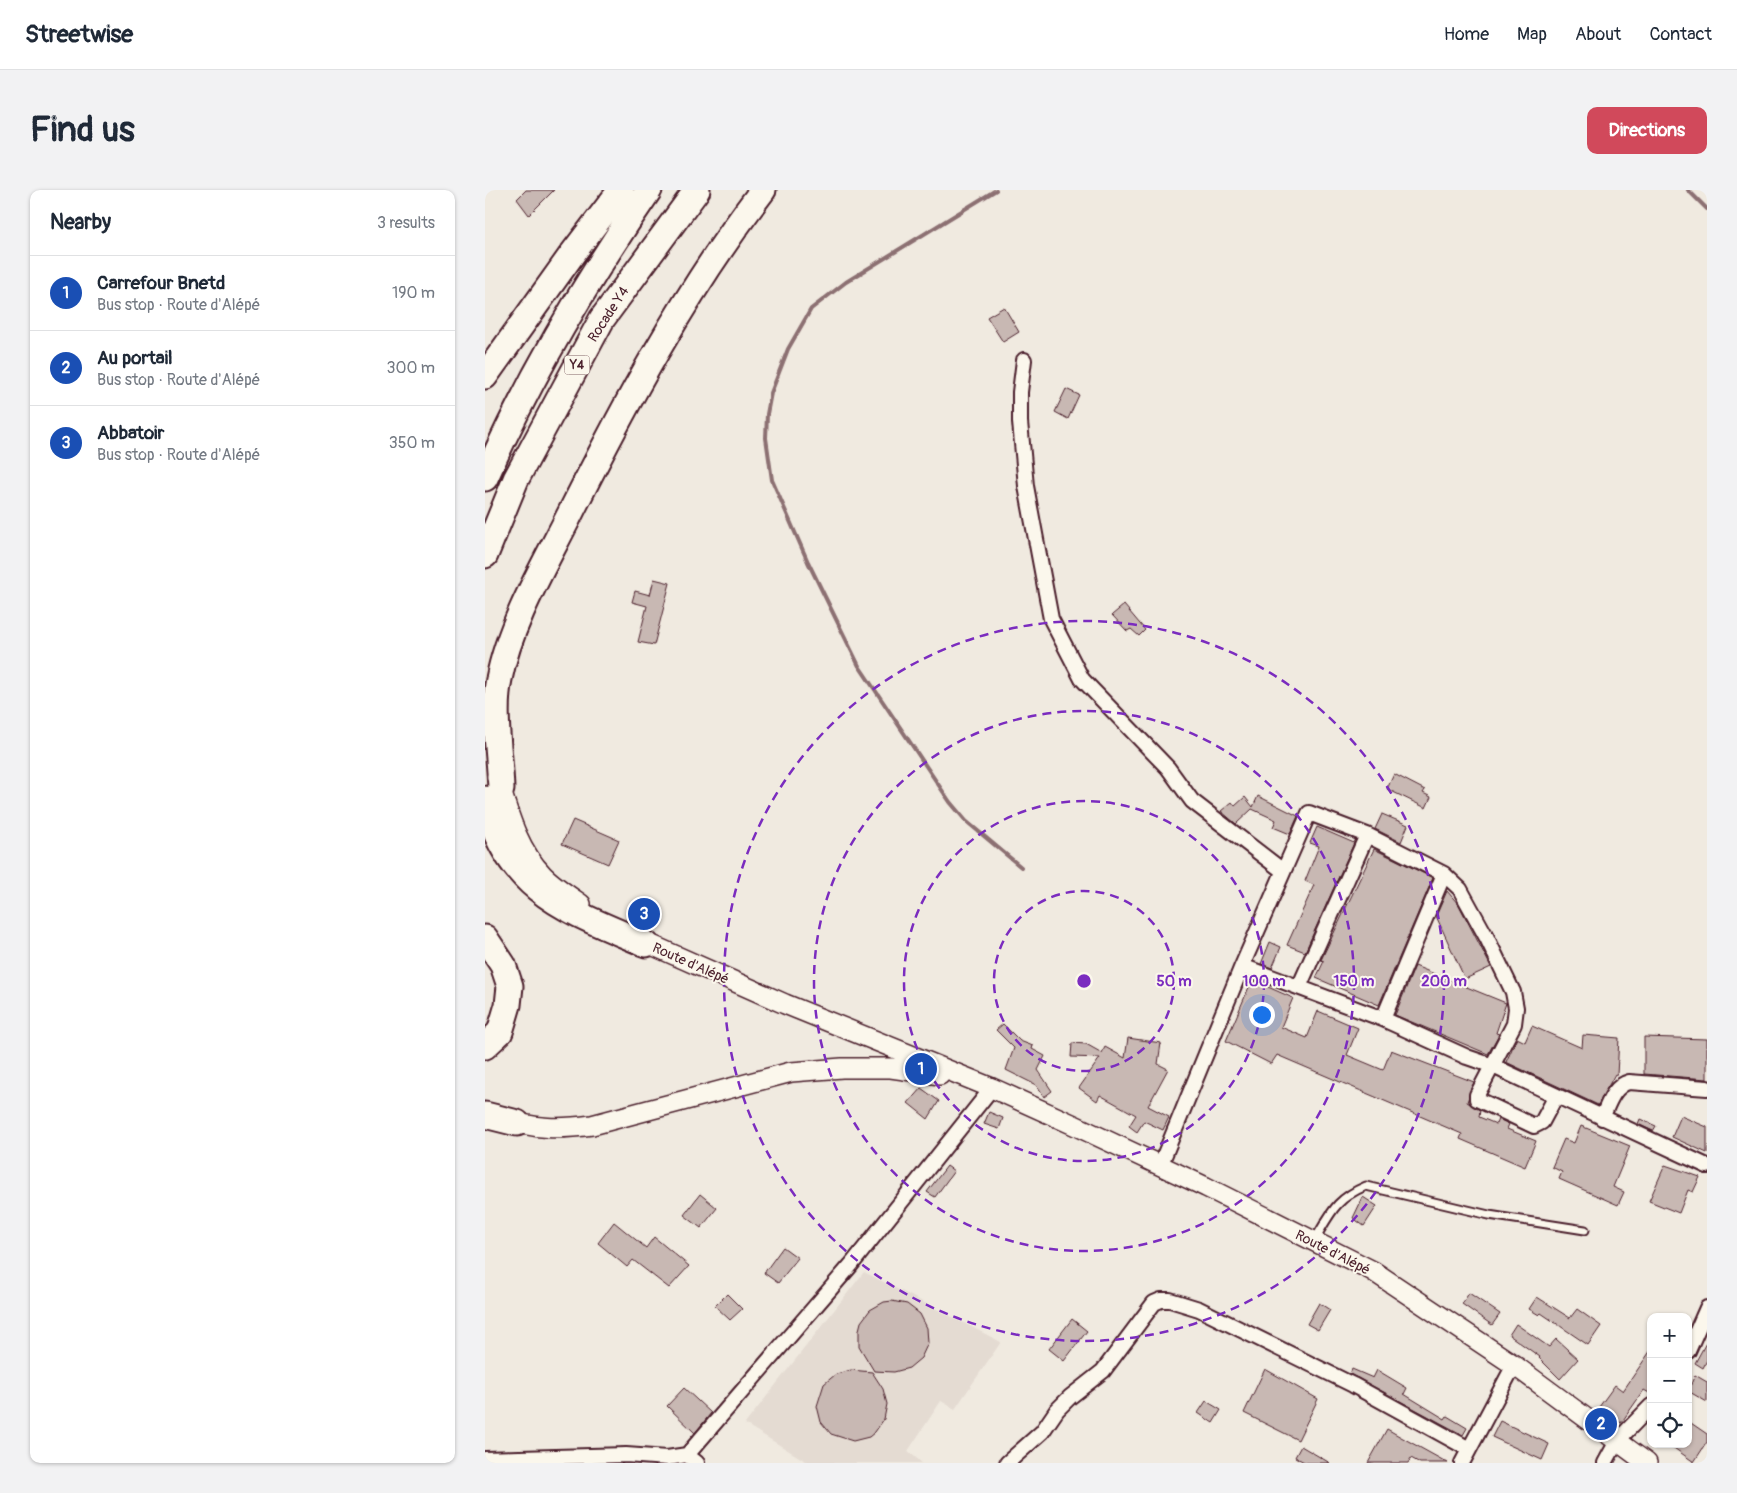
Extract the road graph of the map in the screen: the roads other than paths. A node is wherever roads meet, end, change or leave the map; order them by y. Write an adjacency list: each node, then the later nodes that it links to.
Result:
1 (621, 190): 6 (highway)
2 (649, 190): 7 (highway, Y4)
3 (697, 190): 8 (highway, Rocade Y4 / Y4)
4 (763, 190): 10 (highway)
5 (1024, 360): 12 (street)
6 (485, 376)
7 (485, 478)
8 (485, 555)
9 (485, 735): 10 (main road)
10 (493, 794): 15 (highway)
11 (1367, 835): 12 (street); 13 (street); 18 (street)
12 (1283, 871): 17 (street)
13 (1444, 874): 19 (street); 22 (street)
14 (485, 938): 21 (highway)
15 (646, 944): 23 (main road, Route d'Alépé)
16 (485, 961): 20 (highway)
17 (1242, 966): 18 (street); 30 (street)
18 (1299, 987): 19 (street)
19 (1383, 1019): 22 (street)
20 (485, 1029)
21 (485, 1046)
22 (1493, 1066): 25 (street); 25 (street)
23 (992, 1088): 29 (main road, Route d'Alépé); 30 (main road, Route d'Alépé); 41 (street)
24 (1707, 1088): 28 (street)
25 (1556, 1096): 28 (street)
26 (485, 1109): 29 (main road, Route d'Alépé)
27 (485, 1116): 29 (highway)
28 (1602, 1118): 31 (street)
29 (517, 1123)
30 (1160, 1166): 33 (main road, Route d'Alépé)
31 (1707, 1166)
32 (1585, 1230): 33 (lane)
33 (1313, 1241): 36 (main road, Route d'Alépé)
34 (1707, 1308): 35 (street)
35 (1692, 1342)
36 (1514, 1365): 38 (main road, Route d'Alépé); 39 (street)
37 (1647, 1410): 38 (street)
38 (1617, 1441): 42 (main road, Route d'Alépé); 45 (street)
39 (1469, 1449): 43 (street); 44 (street)
40 (485, 1459): 41 (street)
41 (692, 1459)
42 (1646, 1462)
43 (1007, 1463)
44 (1462, 1463)
45 (1605, 1463)

